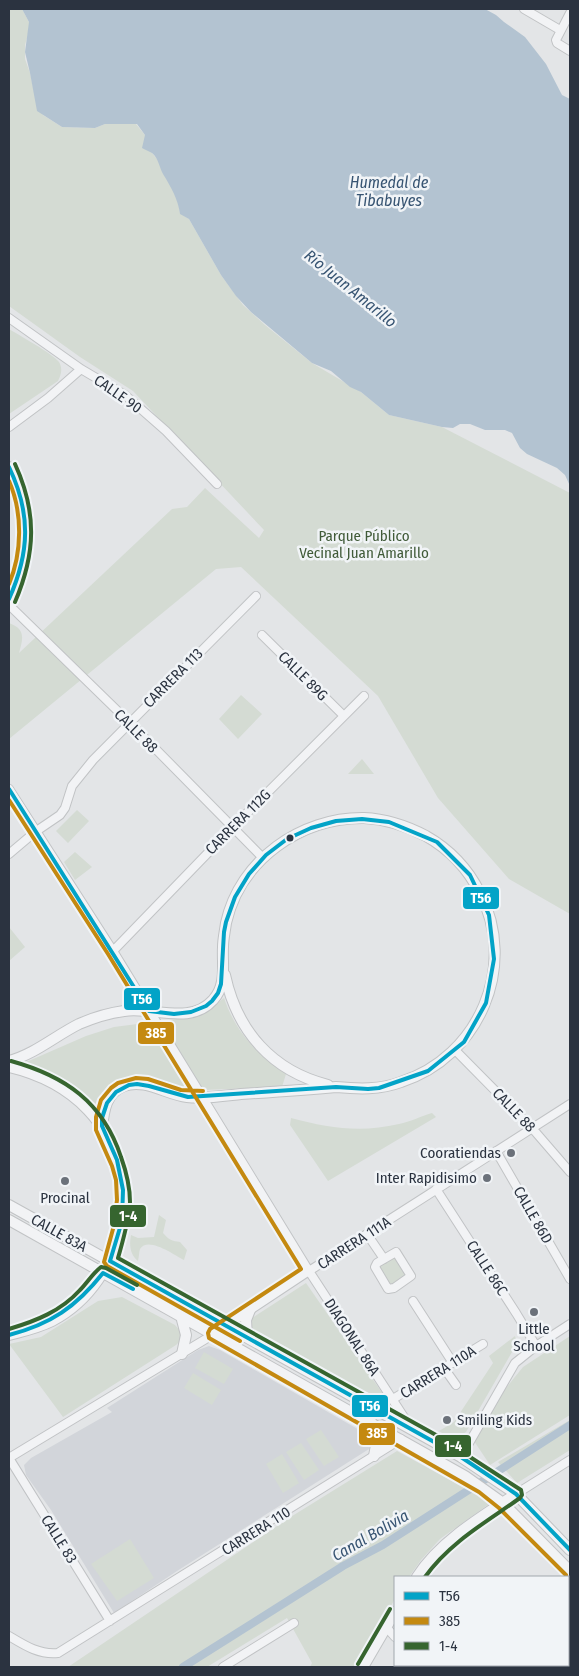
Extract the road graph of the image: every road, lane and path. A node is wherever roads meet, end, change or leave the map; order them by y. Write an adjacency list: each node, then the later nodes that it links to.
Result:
1 (529, 10): 3 (street)
2 (570, 13): 3 (street)
3 (560, 30): 4 (street)
4 (570, 51)
5 (9, 318): 6 (street, CALLE 90)
6 (81, 369): 7 (street); 9 (street, CALLE 90)
7 (9, 427)
8 (9, 468): 11 (street)
9 (217, 484)
10 (256, 596): 16 (street, CARRERA 113)
11 (9, 599)
12 (9, 605): 16 (street, CALLE 88)
13 (262, 635): 15 (street, CALLE 89G)
14 (364, 696): 15 (street, CARRERA 112G)
15 (344, 716): 18 (street, CARRERA 112G)
16 (129, 722): 18 (street, CALLE 88); 19 (street, CARRERA 113)
17 (9, 789): 19 (street, DIAGONAL 86A)
18 (232, 828): 21 (street, CALLE 88); 22 (street, CARRERA 112G)
19 (35, 832): 20 (street, CARRERA 113); 22 (street, DIAGONAL 86A)
20 (9, 854)
21 (263, 858): 23 (street); 25 (street)
22 (113, 951): 24 (street, DIAGONAL 86A)
23 (224, 972): 24 (street); 28 (street)
24 (149, 1011): 26 (street); 29 (street, DIAGONAL 86A)
25 (455, 1050): 28 (street); 32 (street, CALLE 88)
26 (9, 1062)
27 (9, 1067): 31 (street)
28 (336, 1087): 29 (street)
29 (203, 1097): 31 (street); 43 (street, DIAGONAL 86A)
30 (570, 1104): 32 (street, CARRERA 111A)
31 (102, 1127): 42 (street)
32 (532, 1128): 33 (street, CARRERA 111A); 34 (street, CALLE 88)
33 (496, 1152): 35 (street, CARRERA 111A); 45 (street, CALLE 86D)
34 (570, 1172)
35 (436, 1189): 38 (street, CARRERA 111A); 55 (street, CALLE 86C)
36 (9, 1204): 39 (street, CALLE 83A)
37 (9, 1220): 40 (street, CALLE 83A)
38 (367, 1234): 41 (street); 43 (street, CARRERA 111A)
39 (75, 1242): 40 (street); 42 (street, CALLE 83A)
40 (67, 1253): 44 (street, CALLE 83A)
41 (384, 1259): 41 (street)
42 (110, 1261): 44 (street); 50 (street, DIAGONAL 86A)
43 (309, 1271): 47 (street, CARRERA 111A); 60 (street, DIAGONAL 86A)
44 (103, 1273): 48 (street); 52 (street)
45 (570, 1279)
46 (413, 1301): 57 (street)
47 (250, 1310): 50 (street, CARRERA 111A); 53 (street)
48 (181, 1316): 51 (street); 56 (street)
49 (570, 1324): 55 (street)
50 (226, 1326): 51 (street, CARRERA 111A); 53 (street, DIAGONAL 86A)
51 (214, 1334): 56 (street, CARRERA 111A); 61 (street)
52 (9, 1335)
53 (247, 1338): 62 (street, DIAGONAL 86A)
54 (483, 1344): 57 (street, CARRERA 110A)
55 (536, 1346): 65 (street)
56 (182, 1354): 66 (street, CARRERA 111A)
57 (453, 1363): 58 (street, CARRERA 110A)
58 (444, 1368): 59 (street); 60 (street, CARRERA 110A)
59 (456, 1385)
60 (393, 1399): 62 (street, DIAGONAL 86A)
61 (372, 1423): 63 (street); 64 (street)
62 (411, 1428): 65 (street, DIAGONAL 86A)
63 (401, 1439): 64 (street, CARRERA 110); 69 (street)
64 (374, 1456): 74 (street, CARRERA 110)
65 (461, 1457): 68 (street, DIAGONAL 86A)
66 (9, 1458): 74 (street, CALLE 83)
67 (570, 1460): 68 (street)
68 (516, 1494): 69 (street); 70 (street, DIAGONAL 86A)
69 (503, 1502): 71 (street); 72 (street)
70 (570, 1550)
71 (570, 1571)
72 (418, 1576)
73 (394, 1614): 76 (street)
74 (110, 1621): 77 (street, CARRERA 110)
75 (294, 1623): 79 (street)
76 (386, 1628): 78 (street); 80 (street)
77 (9, 1636)
78 (394, 1636)
79 (223, 1667)
80 (363, 1667)

